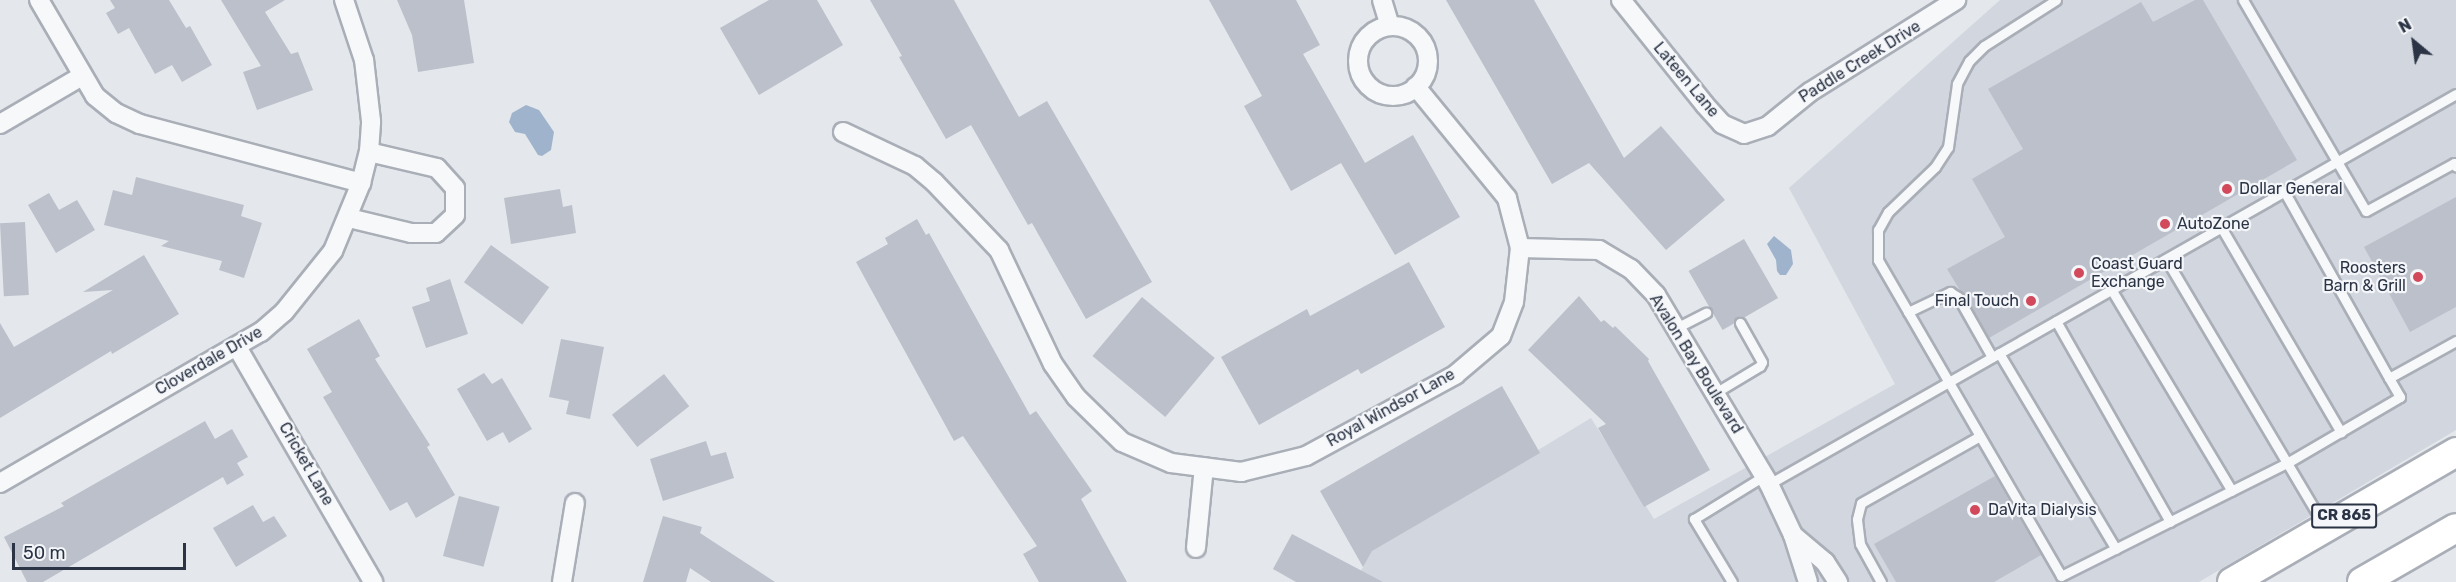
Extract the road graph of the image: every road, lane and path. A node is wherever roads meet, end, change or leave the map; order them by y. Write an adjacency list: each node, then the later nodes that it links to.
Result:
1 (39, 0): 9 (street)
2 (344, 0): 15 (street, Cloverdale Drive)
3 (1382, 0): 8 (street)
4 (1621, 0): 12 (street, Lateen Lane)
5 (1956, 0): 12 (street, Paddle Creek Drive)
6 (2056, 0): 25 (lane)
7 (2243, 0): 16 (lane)
8 (1390, 26): 10 (street); 10 (street)
9 (82, 76): 13 (street); 18 (street)
10 (1416, 87): 22 (street, Royal Windsor Lane)
11 (2456, 94): 16 (lane)
12 (1793, 104)
13 (0, 124)
14 (843, 132): 40 (street, Royal Windsor Lane)
15 (369, 152): 18 (street, Cloverdale Drive); 20 (street)
16 (2336, 162): 17 (lane); 19 (lane)
17 (2456, 166)
18 (361, 183): 20 (street, Cloverdale Drive)
19 (2284, 191): 21 (lane); 33 (lane)
20 (349, 218): 31 (street, Cloverdale Drive)
21 (2221, 227): 23 (lane); 36 (lane)
22 (1520, 248): 29 (street, Avalon Bay Boulevard); 40 (street, Royal Windsor Lane)
23 (2166, 259): 24 (lane); 39 (lane)
24 (2111, 289): 27 (lane); 43 (lane)
25 (1908, 312): 32 (lane); 34 (lane)
26 (1706, 313): 29 (lane)
27 (2056, 321): 32 (lane); 45 (lane)
28 (1740, 323): 35 (lane)
29 (1676, 328): 35 (street, Avalon Bay Boulevard)
30 (2456, 341): 33 (lane)
31 (237, 347): 42 (street, Cloverdale Drive); 52 (street, Cricket Lane)
32 (1996, 355): 34 (lane); 50 (lane)
33 (2390, 378): 36 (lane)
34 (1948, 382): 37 (lane); 41 (lane)
35 (1715, 393): 41 (street, Avalon Bay Boulevard)
36 (2340, 432): 39 (lane)
37 (1978, 437): 51 (lane); 57 (lane)
38 (2456, 452): 46 (main road, CR 865)
39 (2288, 463): 43 (lane); 46 (lane)
40 (1204, 467): 49 (street)
41 (1766, 480): 48 (street, Avalon Bay Boulevard); 54 (lane)
42 (0, 483)
43 (2232, 491): 45 (lane)
44 (575, 503): 53 (street)
45 (2170, 522): 50 (lane)
46 (2326, 527): 59 (main road, CR 865)
47 (2456, 528): 60 (main road)
48 (1793, 536): 55 (street, Avalon Bay Boulevard); 56 (street, Avalon Bay Boulevard)
49 (1196, 548)
50 (2116, 549): 51 (lane)
51 (2061, 576): 58 (lane)
52 (373, 582)
53 (562, 582)
54 (1732, 582)
55 (1808, 582)
56 (1838, 582)
57 (1881, 582)
58 (2051, 582)
59 (2232, 582)
60 (2362, 582)

